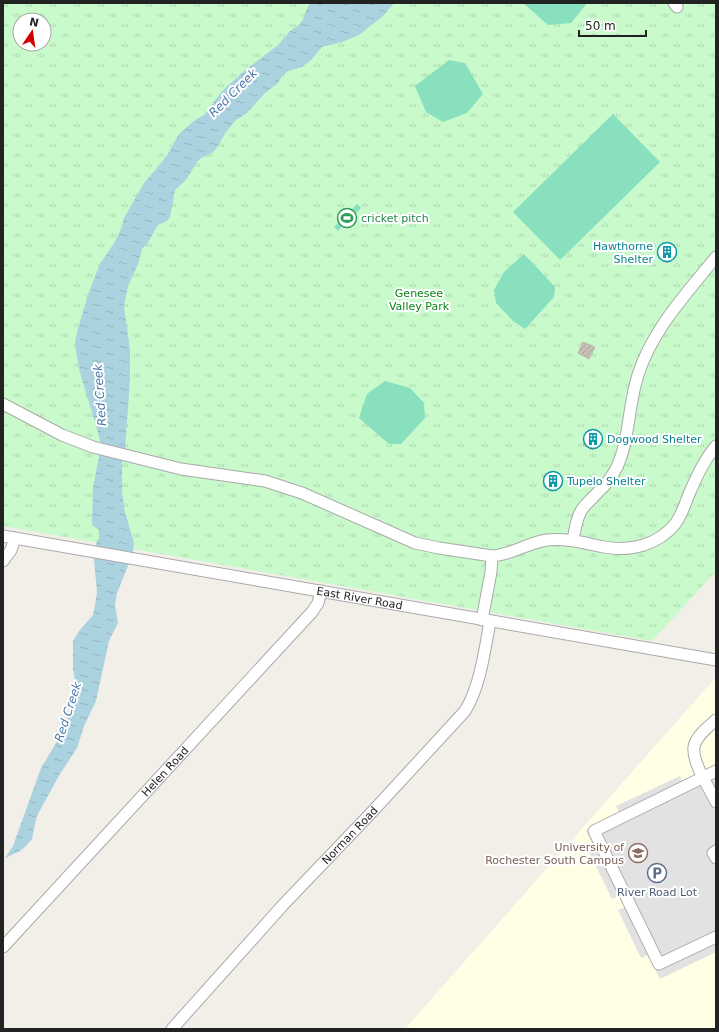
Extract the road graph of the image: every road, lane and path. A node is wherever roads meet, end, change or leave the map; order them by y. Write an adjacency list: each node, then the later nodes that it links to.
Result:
1 (716, 257): 6 (street)
2 (3, 404): 7 (street)
3 (716, 446): 6 (street)
4 (3, 536): 5 (street, East River Road)
5 (15, 538): 8 (street); 9 (street, East River Road)
6 (574, 540): 7 (street)
7 (492, 556): 10 (street, Norman Road)
8 (3, 561)
9 (320, 592): 10 (street, East River Road); 19 (street, Helen Road)
10 (486, 620): 11 (street, East River Road); 20 (street, Norman Road)
11 (716, 660)
12 (716, 720): 14 (street)
13 (716, 771): 14 (street)
14 (704, 777): 15 (street); 18 (street)
15 (716, 802)
16 (716, 851): 17 (street)
17 (716, 858)
18 (716, 937)
19 (3, 947)
20 (172, 1029)

